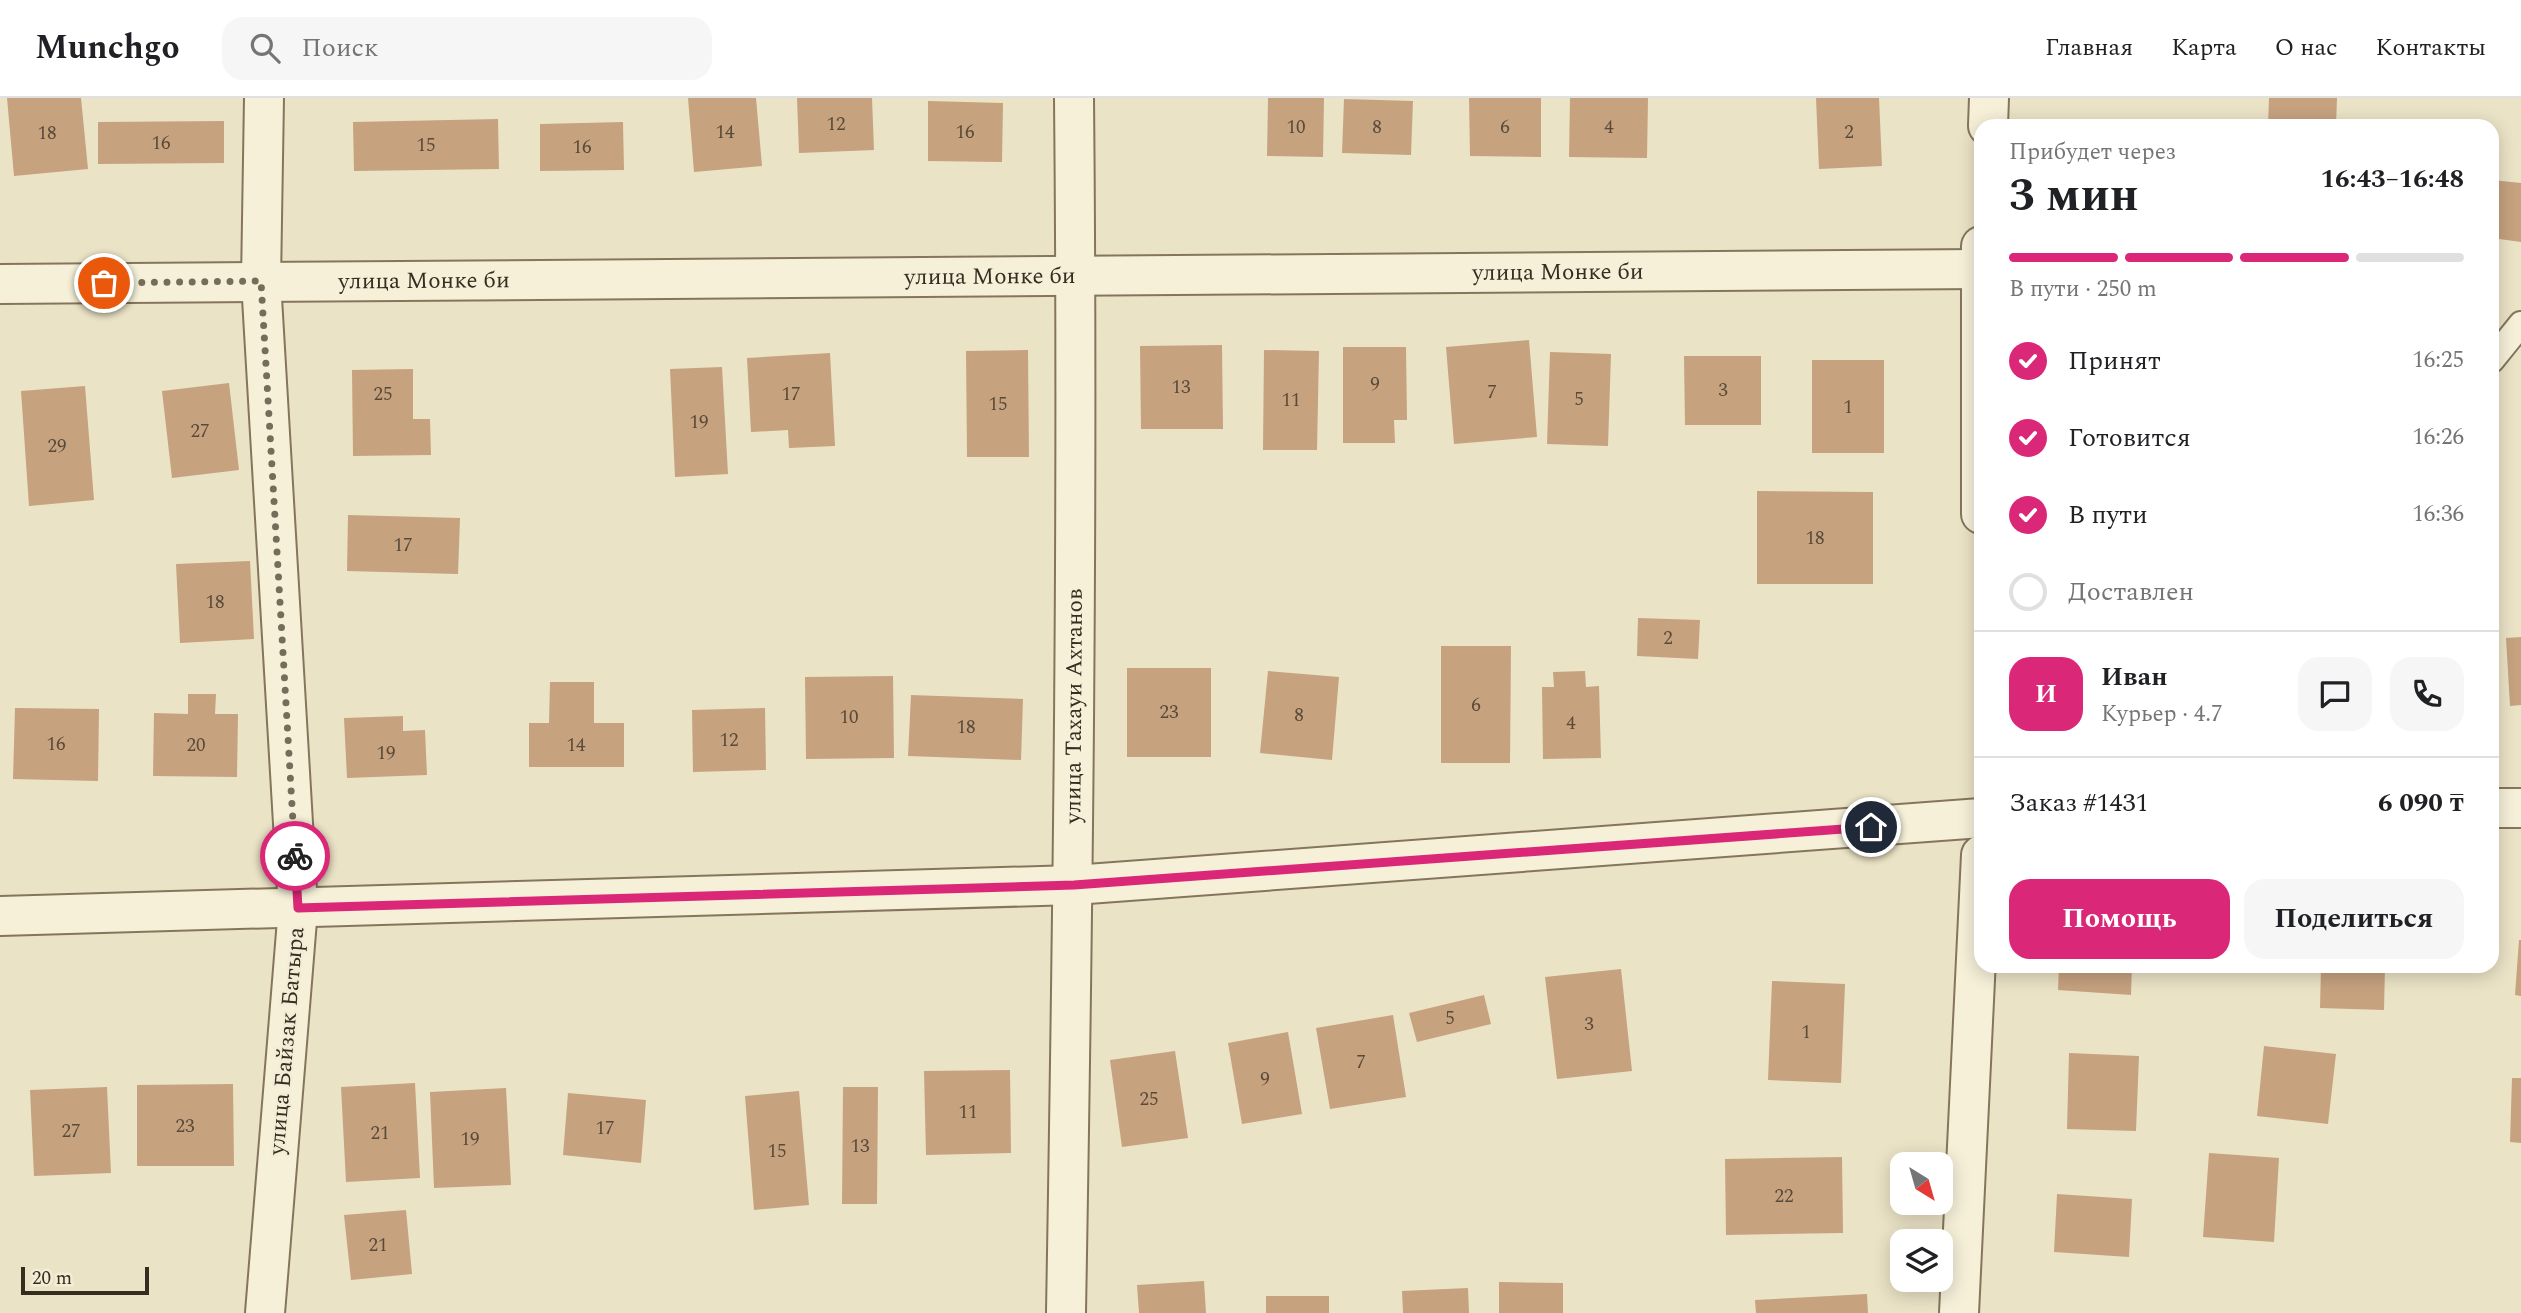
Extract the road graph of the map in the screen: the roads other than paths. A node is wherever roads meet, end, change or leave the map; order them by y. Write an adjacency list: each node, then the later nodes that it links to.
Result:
1 (264, 98): 7 (street, улица Байзак Батыра)
2 (1074, 98): 6 (street, улица Тахауи Ахтанов)
3 (1989, 98): 4 (street)
4 (1988, 119)
5 (1974, 257): 6 (street, улица Монке би)
6 (1076, 276): 7 (street, улица Монке би); 14 (street, улица Тахауи Ахтанов)
7 (261, 281): 8 (street, улица Монке би); 15 (street, улица Байзак Батыра)
8 (0, 284)
9 (2521, 324): 10 (lane)
10 (2499, 351)
11 (2499, 808): 12 (street)
12 (2521, 808)
13 (1974, 819): 14 (street)
14 (1074, 885): 15 (street); 19 (street, улица Тахауи Ахтанов)
15 (298, 908): 16 (street); 18 (street, улица Байзак Батыра)
16 (0, 916)
17 (1975, 973): 20 (street)
18 (265, 1313)
19 (1066, 1313)
20 (1959, 1313)

